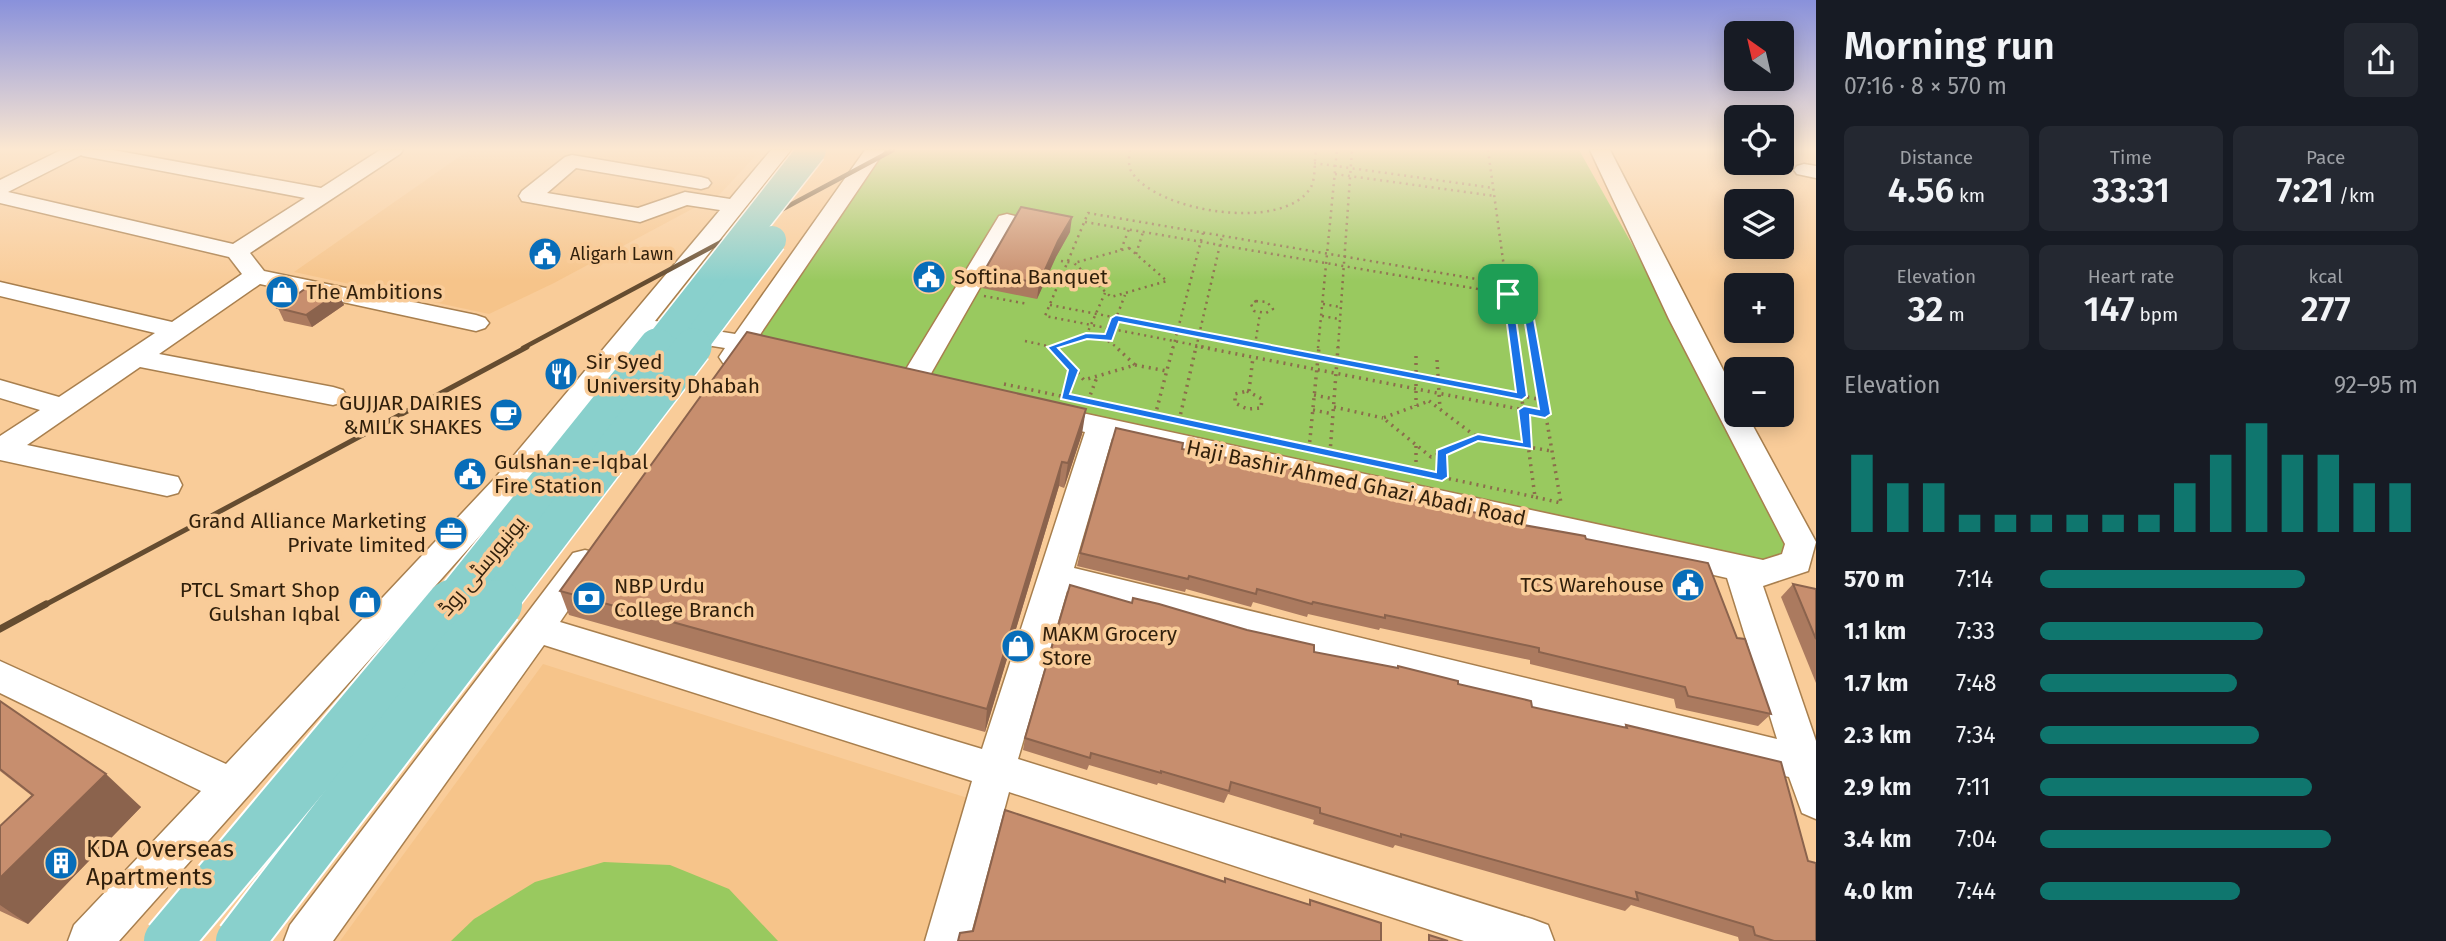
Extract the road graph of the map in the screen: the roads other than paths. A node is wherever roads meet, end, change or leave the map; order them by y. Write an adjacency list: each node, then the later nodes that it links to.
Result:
1 (318, 194): 10 (street)
2 (531, 194): 12 (street)
3 (689, 194): 12 (street)
4 (744, 194): 13 (street)
5 (778, 194): 44 (main road, یونیورسٹی روڈ, bridge)
6 (806, 194): 45 (main road, یونیورسٹی روڈ, bridge)
7 (845, 194): 21 (street)
8 (1603, 194): 34 (street)
9 (1621, 194): 34 (street)
10 (324, 195): 15 (street)
11 (0, 197): 15 (street)
12 (685, 198): 13 (street)
13 (734, 206): 19 (street)
14 (1007, 221): 26 (street)
15 (237, 251): 16 (street)
16 (256, 276): 18 (street); 20 (street)
17 (0, 289): 20 (street)
18 (475, 323)
19 (638, 326): 21 (street); 41 (street)
20 (176, 330): 22 (street)
21 (742, 343): 23 (street); 24 (street)
22 (135, 358): 27 (street); 28 (street)
23 (807, 360)
24 (718, 376)
25 (0, 389): 28 (street)
26 (938, 390)
27 (333, 396)
28 (63, 407): 31 (street)
29 (1020, 409): 30 (street, Haji Bashir Ahmed Ghazi Abadi Road)
30 (1094, 414): 35 (street, Haji Bashir Ahmed Ghazi Abadi Road); 36 (street)
31 (0, 450): 32 (street)
32 (167, 485)
33 (601, 541): 37 (street)
34 (1803, 562): 35 (street, Haji Bashir Ahmed Ghazi Abadi Road)
35 (1741, 569): 39 (street)
36 (1056, 576): 39 (street); 40 (street)
37 (538, 629): 40 (street); 46 (street)
38 (0, 677): 41 (street)
39 (1804, 763): 42 (street)
40 (995, 770): 47 (street); 48 (street)
41 (230, 785): 43 (street)
42 (1816, 800)
43 (90, 941)
44 (168, 941)
45 (240, 941)
46 (306, 941)
47 (947, 941)
48 (1532, 941)

